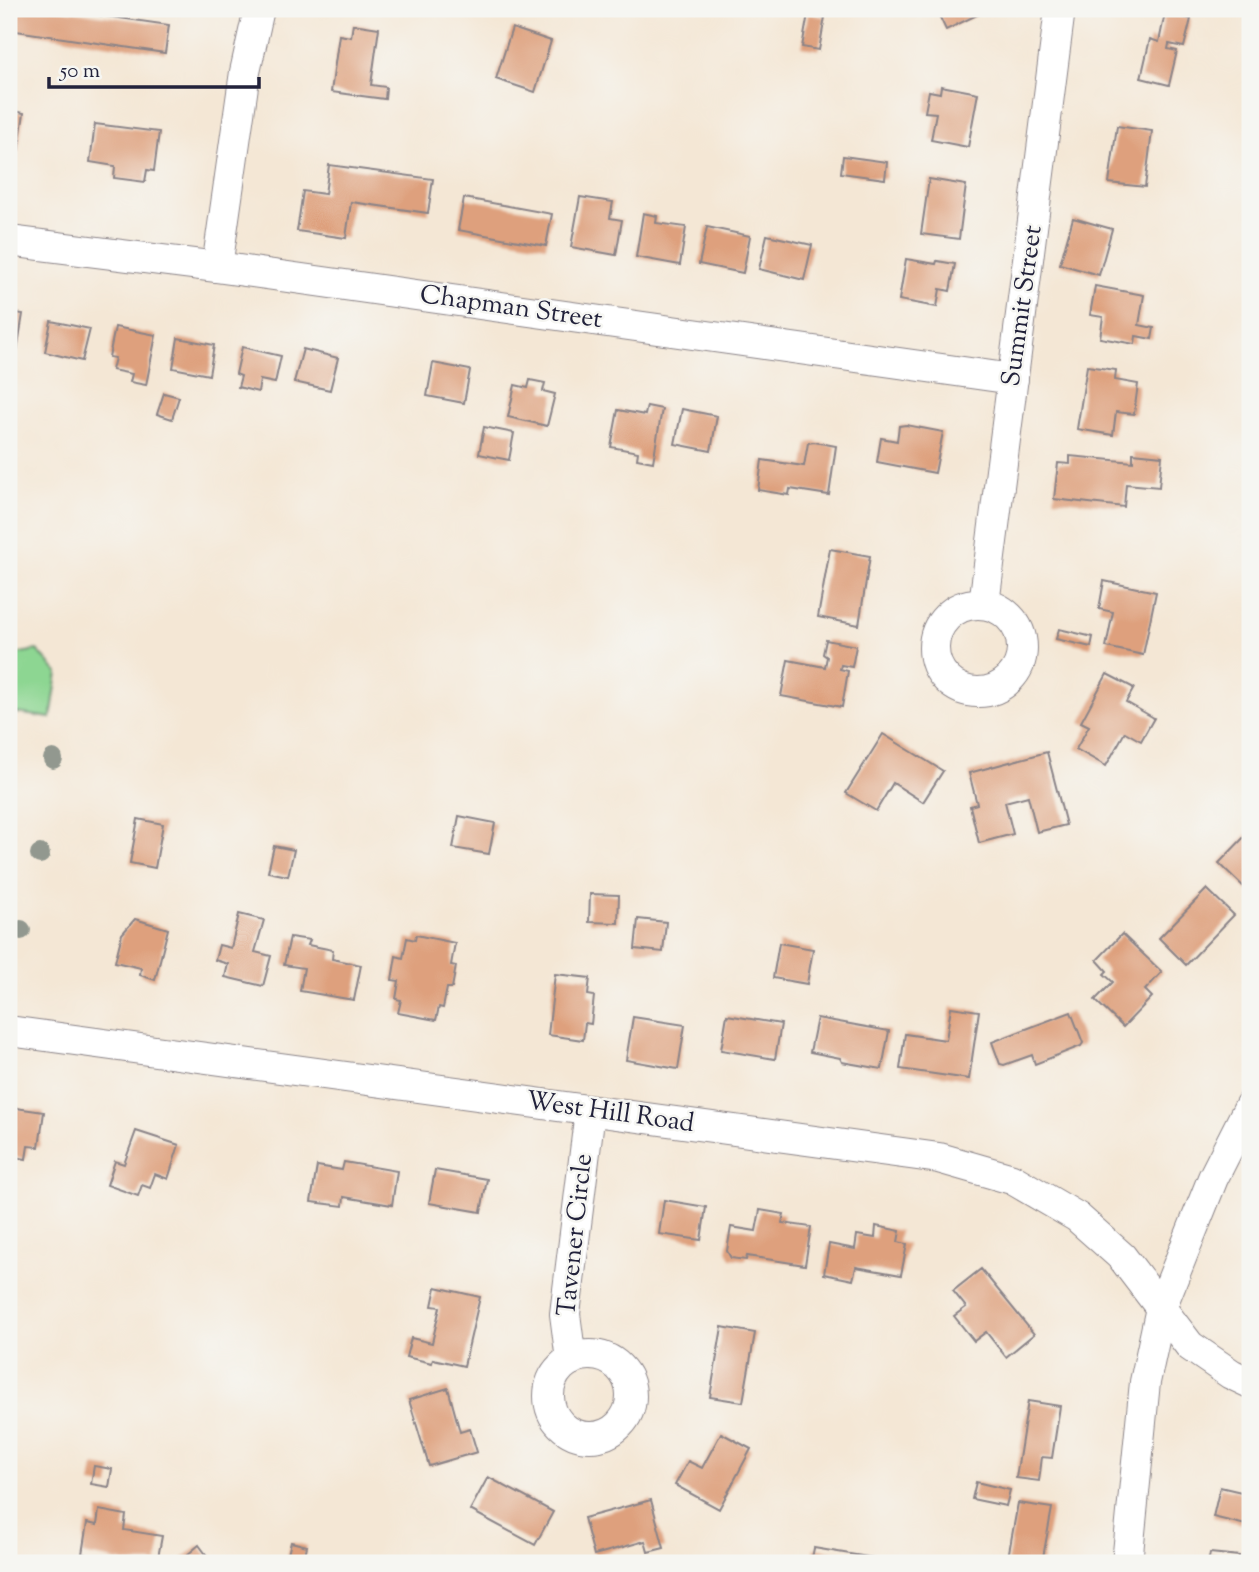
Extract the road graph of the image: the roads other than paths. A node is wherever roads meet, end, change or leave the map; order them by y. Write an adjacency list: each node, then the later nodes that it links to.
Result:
1 (260, 9): 4 (street)
2 (1060, 9): 5 (street, Summit Street)
3 (9, 242): 4 (street, Chapman Street)
4 (217, 267): 5 (street, Chapman Street)
5 (1013, 379): 6 (street, Summit Street)
6 (984, 604)
7 (9, 1031): 9 (street, West Hill Road)
8 (1250, 1105): 10 (street)
9 (590, 1111): 10 (street, West Hill Road); 11 (street, Tavener Circle)
10 (1161, 1308): 12 (street, West Hill Road); 13 (street)
11 (571, 1360)
12 (1250, 1383)
13 (1127, 1563)

